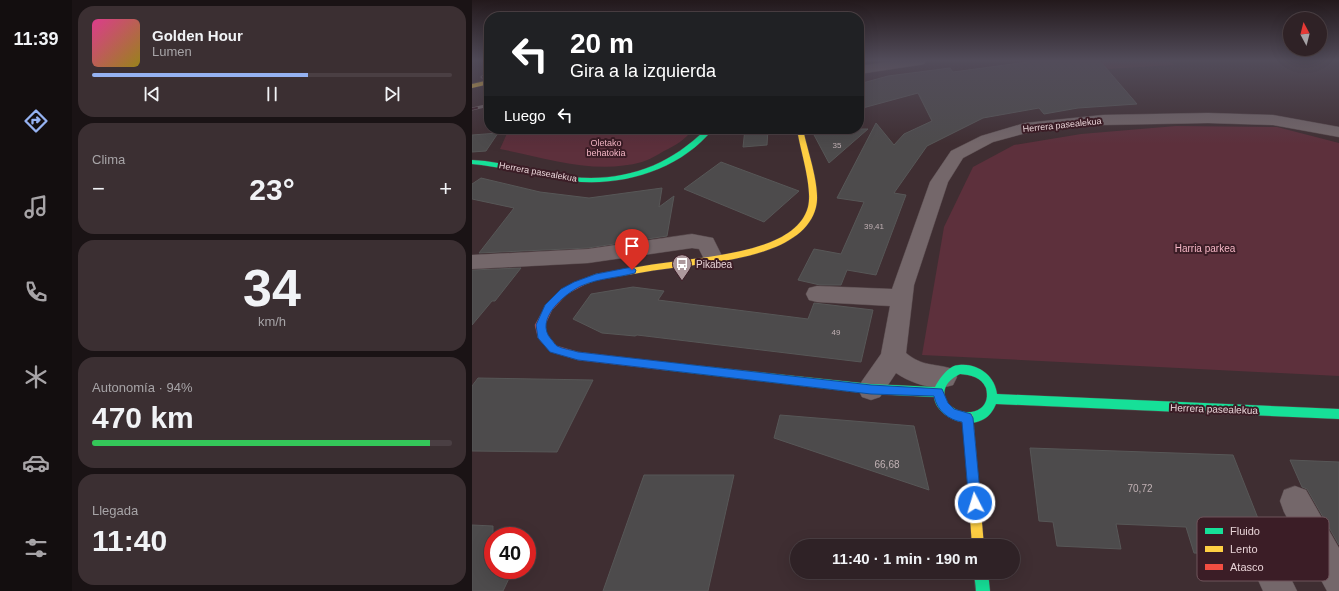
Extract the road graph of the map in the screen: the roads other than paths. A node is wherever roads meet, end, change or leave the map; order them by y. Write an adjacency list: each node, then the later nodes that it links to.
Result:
1 (1339, 132): 8 (street, Herrera pasealekua)
2 (706, 134): 4 (street, Herrera pasealekua)
3 (801, 134): 5 (street)
4 (472, 162)
5 (713, 258): 6 (street); 11 (street)
6 (472, 262)
7 (817, 294): 8 (street)
8 (902, 298): 9 (street, Herrera pasealekua)
9 (893, 357): 10 (street); 11 (street)
10 (941, 384): 11 (street); 12 (street); 14 (street)
11 (871, 390)
12 (993, 399): 13 (street, Herrera pasealekua); 14 (street)
13 (1339, 414)
14 (968, 418): 17 (street)
15 (1295, 501): 16 (street)
16 (1304, 517)
17 (977, 539)
18 (1329, 561): 20 (street)
19 (981, 579): 22 (street)
20 (1339, 579)
21 (1275, 581): 23 (street)
22 (982, 591)
23 (1280, 591)

